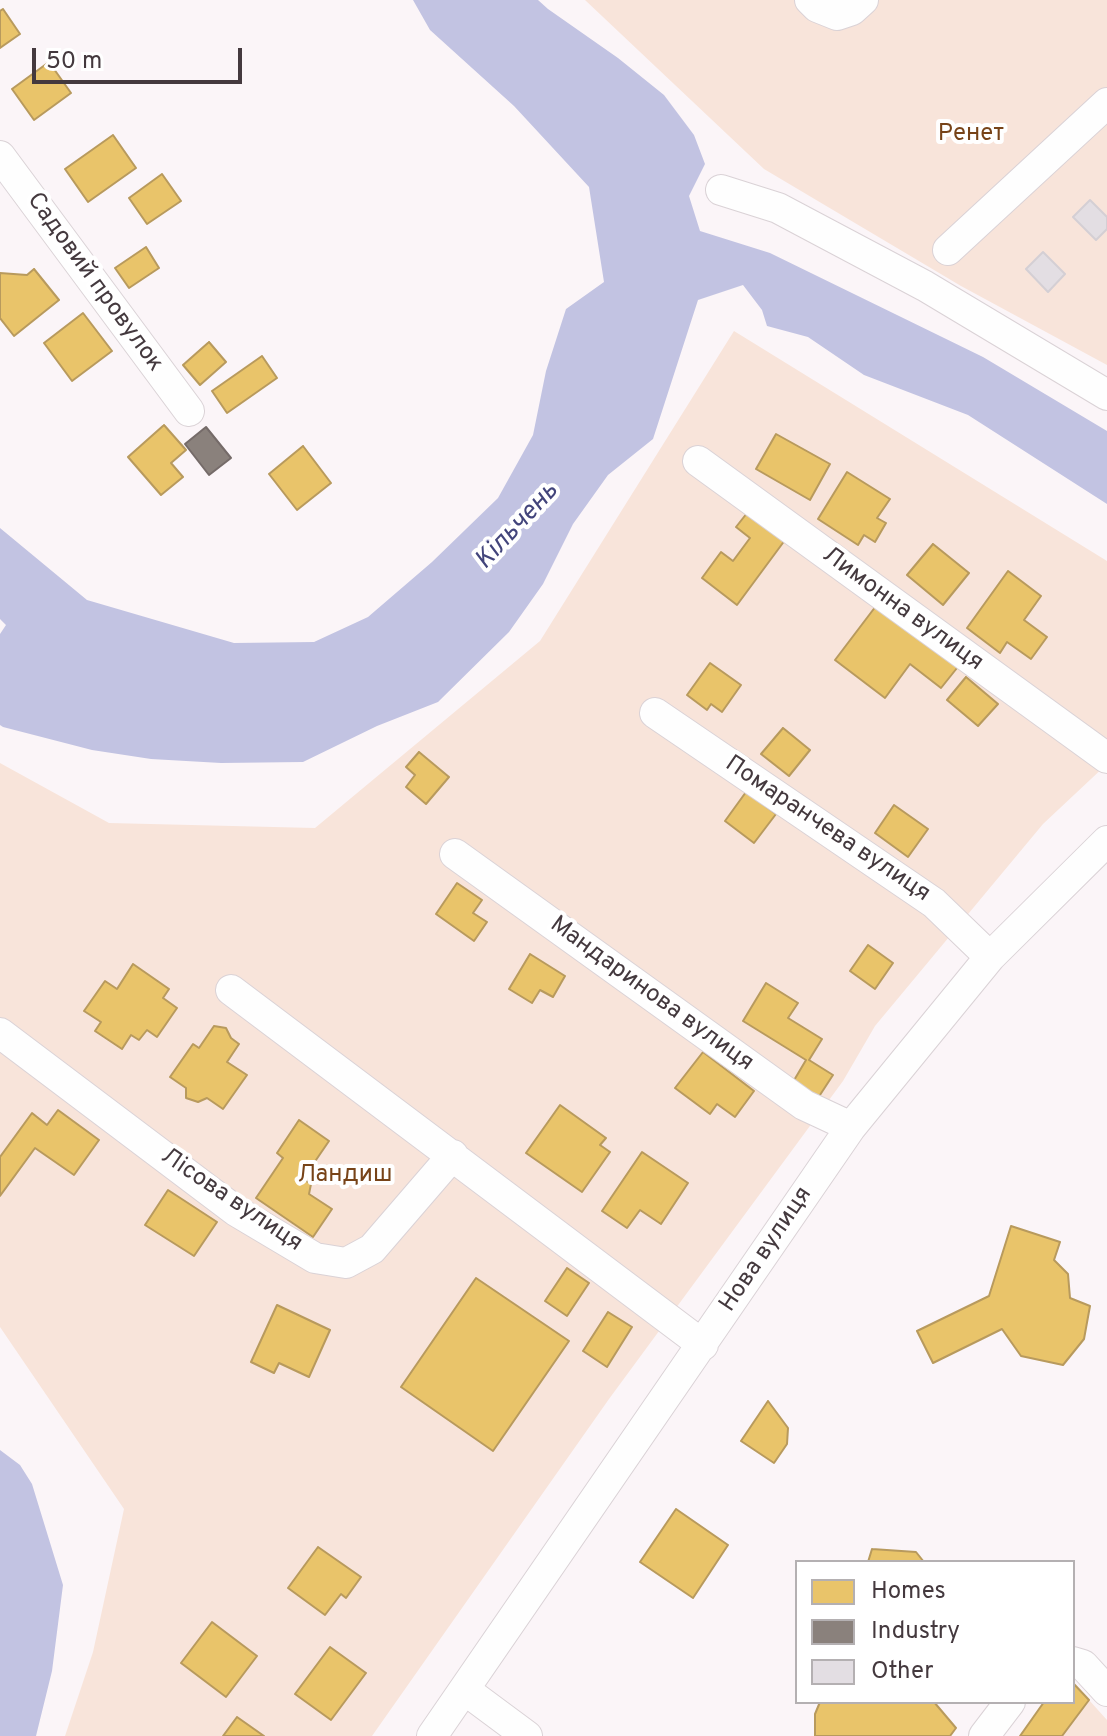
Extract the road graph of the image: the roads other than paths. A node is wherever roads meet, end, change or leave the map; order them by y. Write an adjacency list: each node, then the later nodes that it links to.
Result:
1 (810, 0): 2 (street)
2 (863, 0)
3 (1107, 103): 6 (street)
4 (0, 156): 8 (street, Садовий провулок)
5 (721, 190): 7 (street)
6 (948, 250)
7 (1107, 395)
8 (189, 411)
9 (698, 461): 11 (street, Лимонна вулиця)
10 (655, 713): 14 (street, Помаранчева вулиця)
11 (1107, 758)
12 (1107, 841): 14 (street, Нова вулиця)
13 (455, 854): 17 (street, Мандаринова вулиця)
14 (990, 957): 17 (street, Нова вулиця)
15 (231, 990): 18 (street)
16 (0, 1033): 18 (street, Лісова вулиця)
17 (851, 1127): 19 (street, Нова вулиця)
18 (453, 1155): 19 (street)
19 (703, 1345): 21 (street, Нова вулиця)
20 (1075, 1663): 22 (street)
21 (465, 1690): 24 (street, Нова вулиця); 25 (street)
22 (1107, 1691)
23 (1008, 1704): 26 (street)
24 (432, 1736)
25 (527, 1736)
26 (984, 1736)

